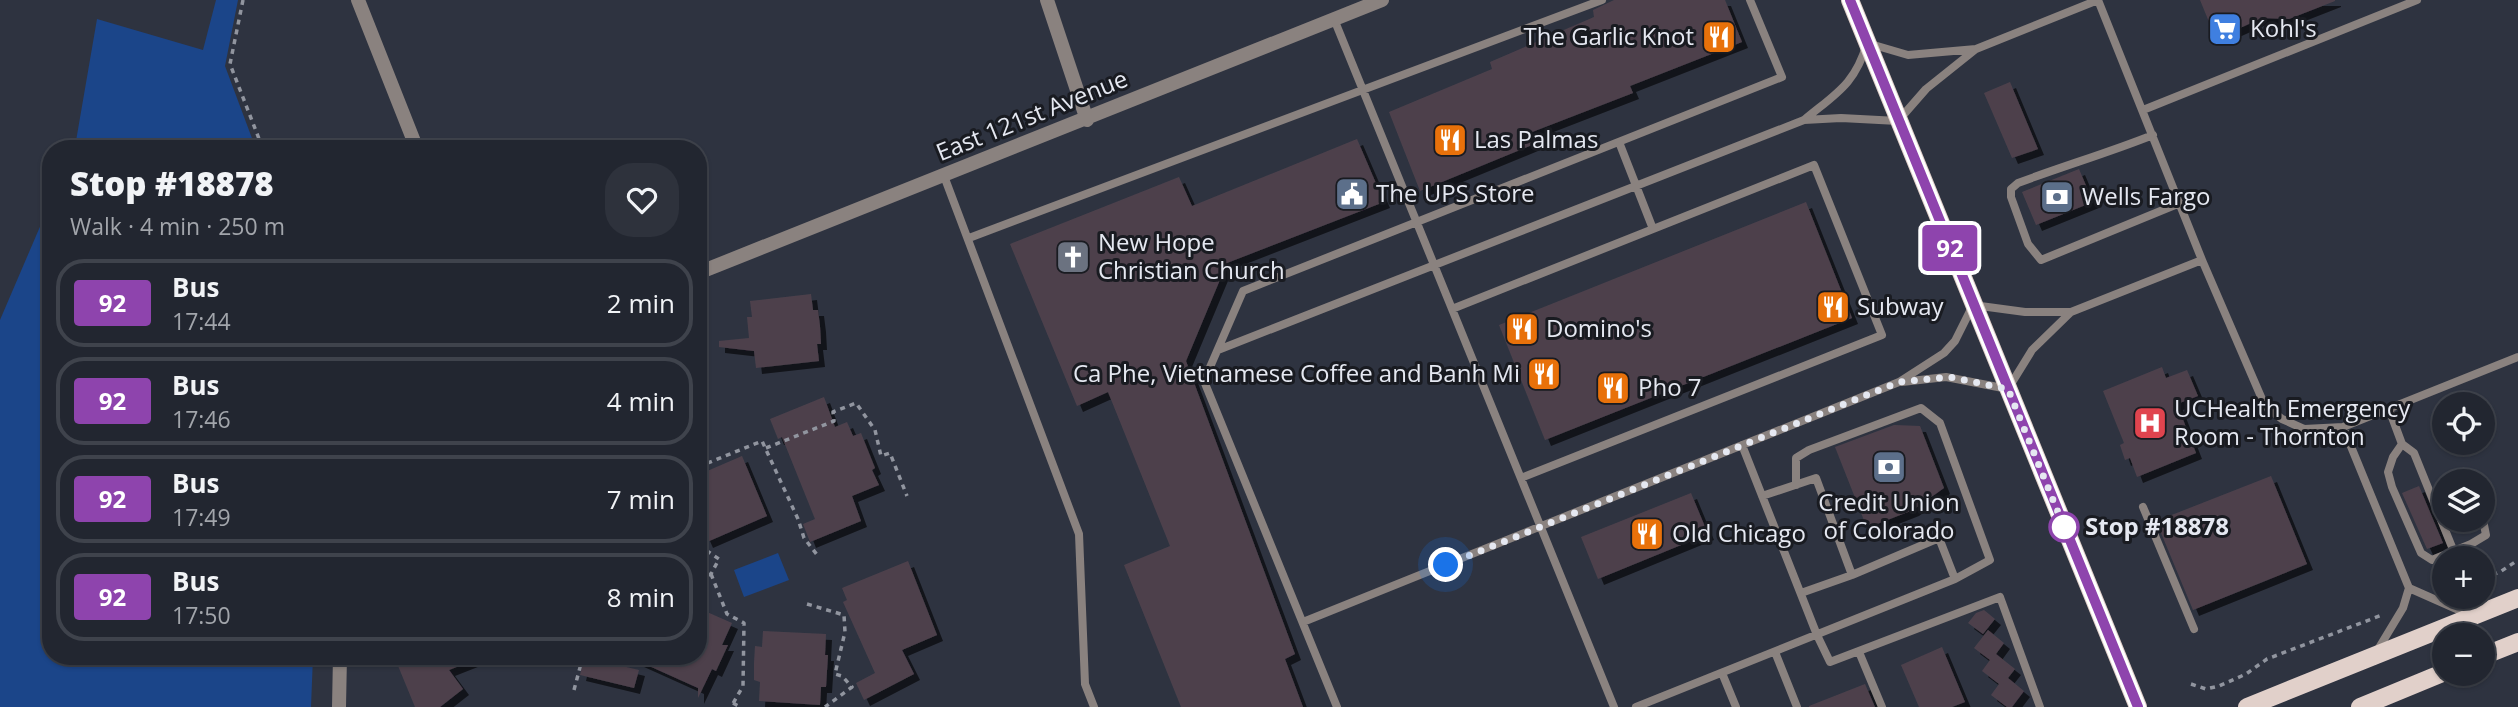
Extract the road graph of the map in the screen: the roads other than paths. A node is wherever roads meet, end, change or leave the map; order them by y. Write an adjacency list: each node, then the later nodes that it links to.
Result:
1 (358, 0): 18 (street)
2 (1047, 0): 14 (street)
3 (1382, 0): 9 (street, East 121st Avenue)
4 (1602, 0): 12 (lane)
5 (1750, 0): 19 (lane)
6 (1850, 0): 10 (main road)
7 (2098, 0): 11 (lane); 13 (lane)
8 (2417, 0): 13 (lane)
9 (1334, 19): 12 (lane); 14 (street, East 121st Avenue)
10 (1867, 43): 11 (lane); 15 (lane); 16 (main road)
11 (1976, 49): 16 (lane)
12 (1364, 90): 23 (lane); 25 (lane)
13 (2143, 110): 17 (lane)
14 (1087, 120): 20 (street, East 121st Avenue)
15 (1804, 120): 16 (lane); 21 (lane)
16 (1898, 121): 29 (main road)
17 (2153, 135): 22 (lane); 22 (lane)
18 (413, 140)
19 (1619, 142): 21 (lane); 23 (lane)
20 (944, 176): 25 (lane); 28 (street, East 121st Avenue)
21 (1635, 187): 24 (lane); 27 (lane)
22 (2180, 204): 26 (lane)
23 (1417, 222): 27 (lane); 32 (lane)
24 (1653, 229): 30 (lane); 40 (lane)
25 (969, 238): 67 (lane)
26 (2202, 260): 31 (lane); 37 (lane)
27 (1435, 267): 30 (lane); 32 (lane)
28 (707, 269)
29 (1973, 305): 31 (lane); 34 (lane); 35 (main road)
30 (1452, 309): 40 (lane)
31 (2071, 312): 35 (lane)
32 (1218, 350): 55 (lane)
33 (2518, 357): 36 (lane)
34 (1899, 382): 35 (lane); 39 (lane)
35 (2008, 389): 75 (main road)
36 (2389, 409): 37 (lane); 38 (lane)
37 (2343, 427): 51 (lane)
38 (2402, 444): 46 (lane); 48 (lane)
39 (1742, 445): 42 (lane); 44 (lane)
40 (1521, 478): 44 (lane)
41 (1796, 485): 42 (lane); 49 (lane); 50 (lane)
42 (1762, 496): 52 (lane)
43 (2143, 508): 56 (lane)
44 (1541, 527): 55 (lane); 69 (lane)
45 (2485, 532): 47 (lane)
46 (2452, 546)
47 (2465, 546)
48 (2432, 560)
49 (1852, 575): 50 (lane); 52 (lane)
50 (1955, 579): 57 (lane)
51 (2409, 588): 54 (lane); 62 (lane)
52 (1801, 593): 57 (lane)
53 (2518, 598): 54 (main road)
54 (2473, 616): 62 (main road)
55 (1303, 622): 68 (lane)
56 (2194, 629)
57 (1817, 635): 60 (lane); 61 (lane)
58 (2518, 642): 59 (main road)
59 (2495, 651)
60 (1775, 652): 64 (lane); 72 (lane)
61 (1859, 652): 73 (lane); 74 (lane)
62 (2374, 656): 76 (main road)
63 (340, 665): 66 (street)
64 (1722, 673): 70 (lane); 71 (lane)
65 (2432, 677): 77 (main road)
66 (339, 707)
67 (1094, 707)
68 (1337, 707)
69 (1614, 707)
70 (1636, 707)
71 (1736, 707)
72 (1797, 707)
73 (1882, 707)
74 (2040, 707)
75 (2138, 707)
76 (2247, 707)
77 (2360, 707)

